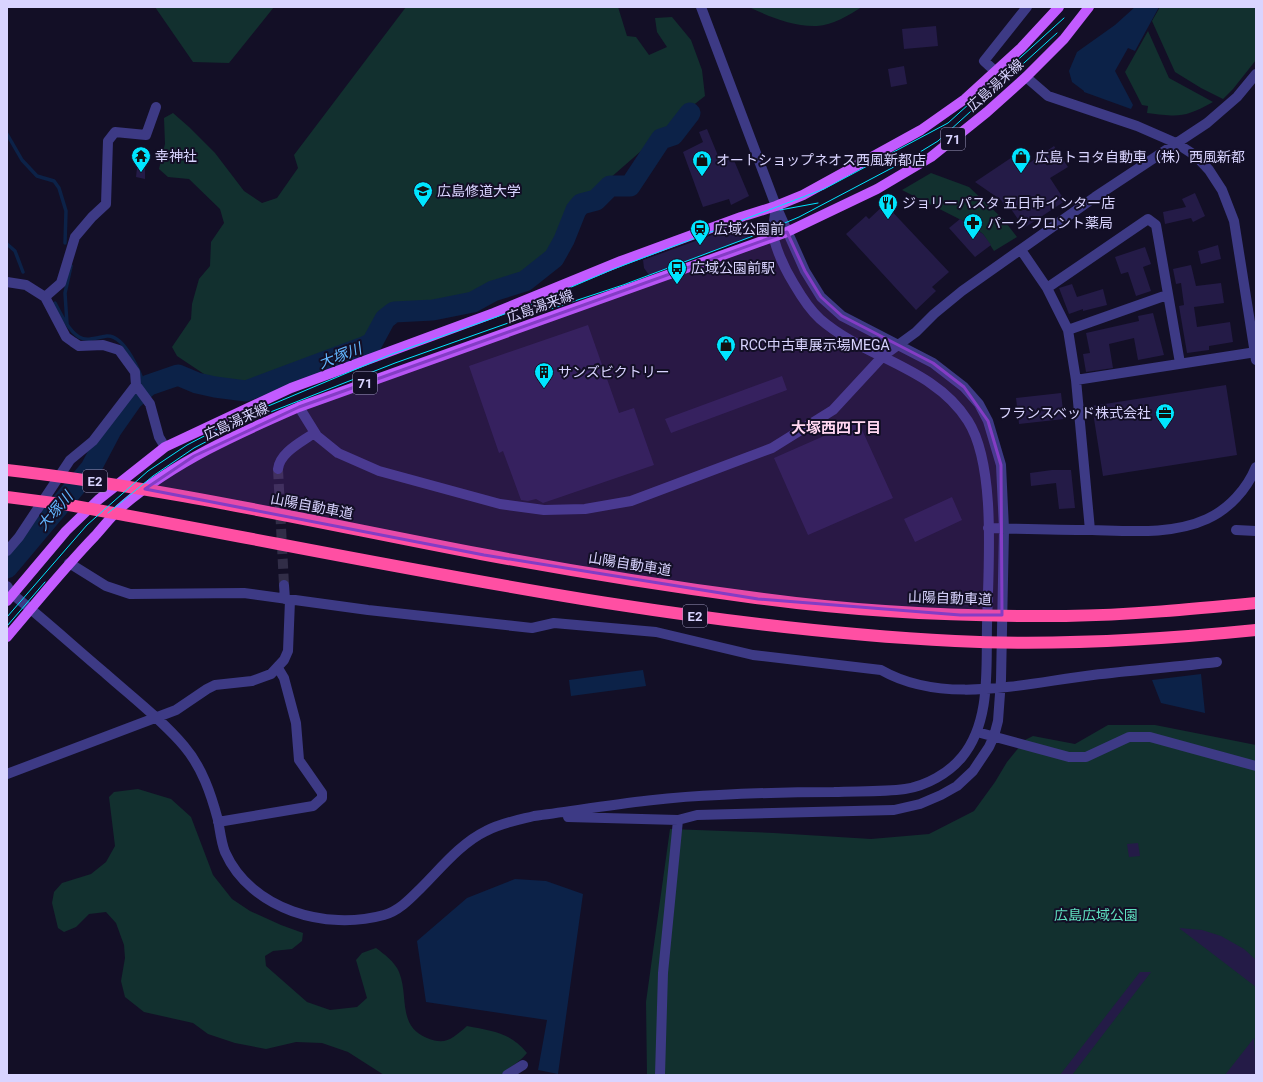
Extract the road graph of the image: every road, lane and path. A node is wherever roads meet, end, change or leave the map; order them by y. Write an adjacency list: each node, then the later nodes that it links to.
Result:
1 (701, 7): 10 (street)
2 (1027, 7): 5 (street)
3 (1059, 7): 5 (main road, 広島湯来線 / 71)
4 (1089, 7): 7 (main road, 広島湯来線 / 71)
5 (996, 72): 10 (main road, 広島湯来線 / 71)
6 (1256, 74): 9 (street)
7 (1026, 77): 9 (street); 11 (main road, 広島湯来線 / 71)
8 (156, 106): 17 (street)
9 (1176, 143): 13 (street); 20 (street)
10 (776, 206): 11 (street); 12 (street); 27 (main road, 広島湯来線 / 71)
11 (787, 232): 12 (main road, 広島湯来線 / 71); 19 (street)
12 (773, 237): 21 (street); 25 (main road, 広島湯来線 / 71)
13 (1021, 250): 15 (street); 19 (street)
14 (7, 282): 17 (street)
15 (1047, 288): 16 (street); 18 (street)
16 (1167, 296): 18 (street); 22 (street)
17 (45, 297): 24 (street)
18 (1068, 330): 23 (street)
19 (898, 345): 21 (street); 33 (street)
20 (1256, 355): 22 (street)
21 (883, 356): 26 (street); 32 (street)
22 (1180, 363): 23 (street)
23 (1076, 380): 34 (street)
24 (136, 386): 27 (street); 37 (street)
25 (299, 408): 26 (street); 38 (main road, 広島湯来線 / 71)
26 (314, 433): 29 (street)
27 (165, 447): 40 (main road, 広島湯来線 / 71)
28 (1256, 467): 34 (street)
29 (278, 469)
30 (7, 470): 42 (highway, 山陽自動車道 / E2)
31 (7, 497): 44 (highway, E2)
32 (988, 528): 33 (street); 49 (street)
33 (1004, 529): 34 (street); 48 (street)
34 (1090, 530)
35 (1236, 530): 36 (street)
36 (1256, 530)
37 (7, 551)
38 (69, 563): 41 (street); 43 (main road, 広島湯来線 / 71)
39 (284, 585): 41 (street)
40 (8, 592): 43 (street)
41 (288, 599): 47 (street); 49 (street)
42 (1256, 603)
43 (32, 609): 45 (main road, 広島湯来線 / 71); 50 (street)
44 (1256, 630)
45 (7, 637)
46 (1217, 662): 48 (street)
47 (278, 668): 50 (street); 57 (street)
48 (1001, 684): 49 (street); 52 (street)
49 (985, 685): 51 (street)
50 (157, 718): 54 (street); 57 (street)
51 (977, 732): 52 (street); 55 (street)
52 (994, 736): 53 (street); 56 (street)
53 (1256, 766)
54 (7, 774)
55 (534, 816): 56 (street); 57 (street)
56 (678, 820): 60 (street)
57 (218, 822)
58 (523, 1066): 59 (street)
59 (506, 1075)
60 (660, 1075)

